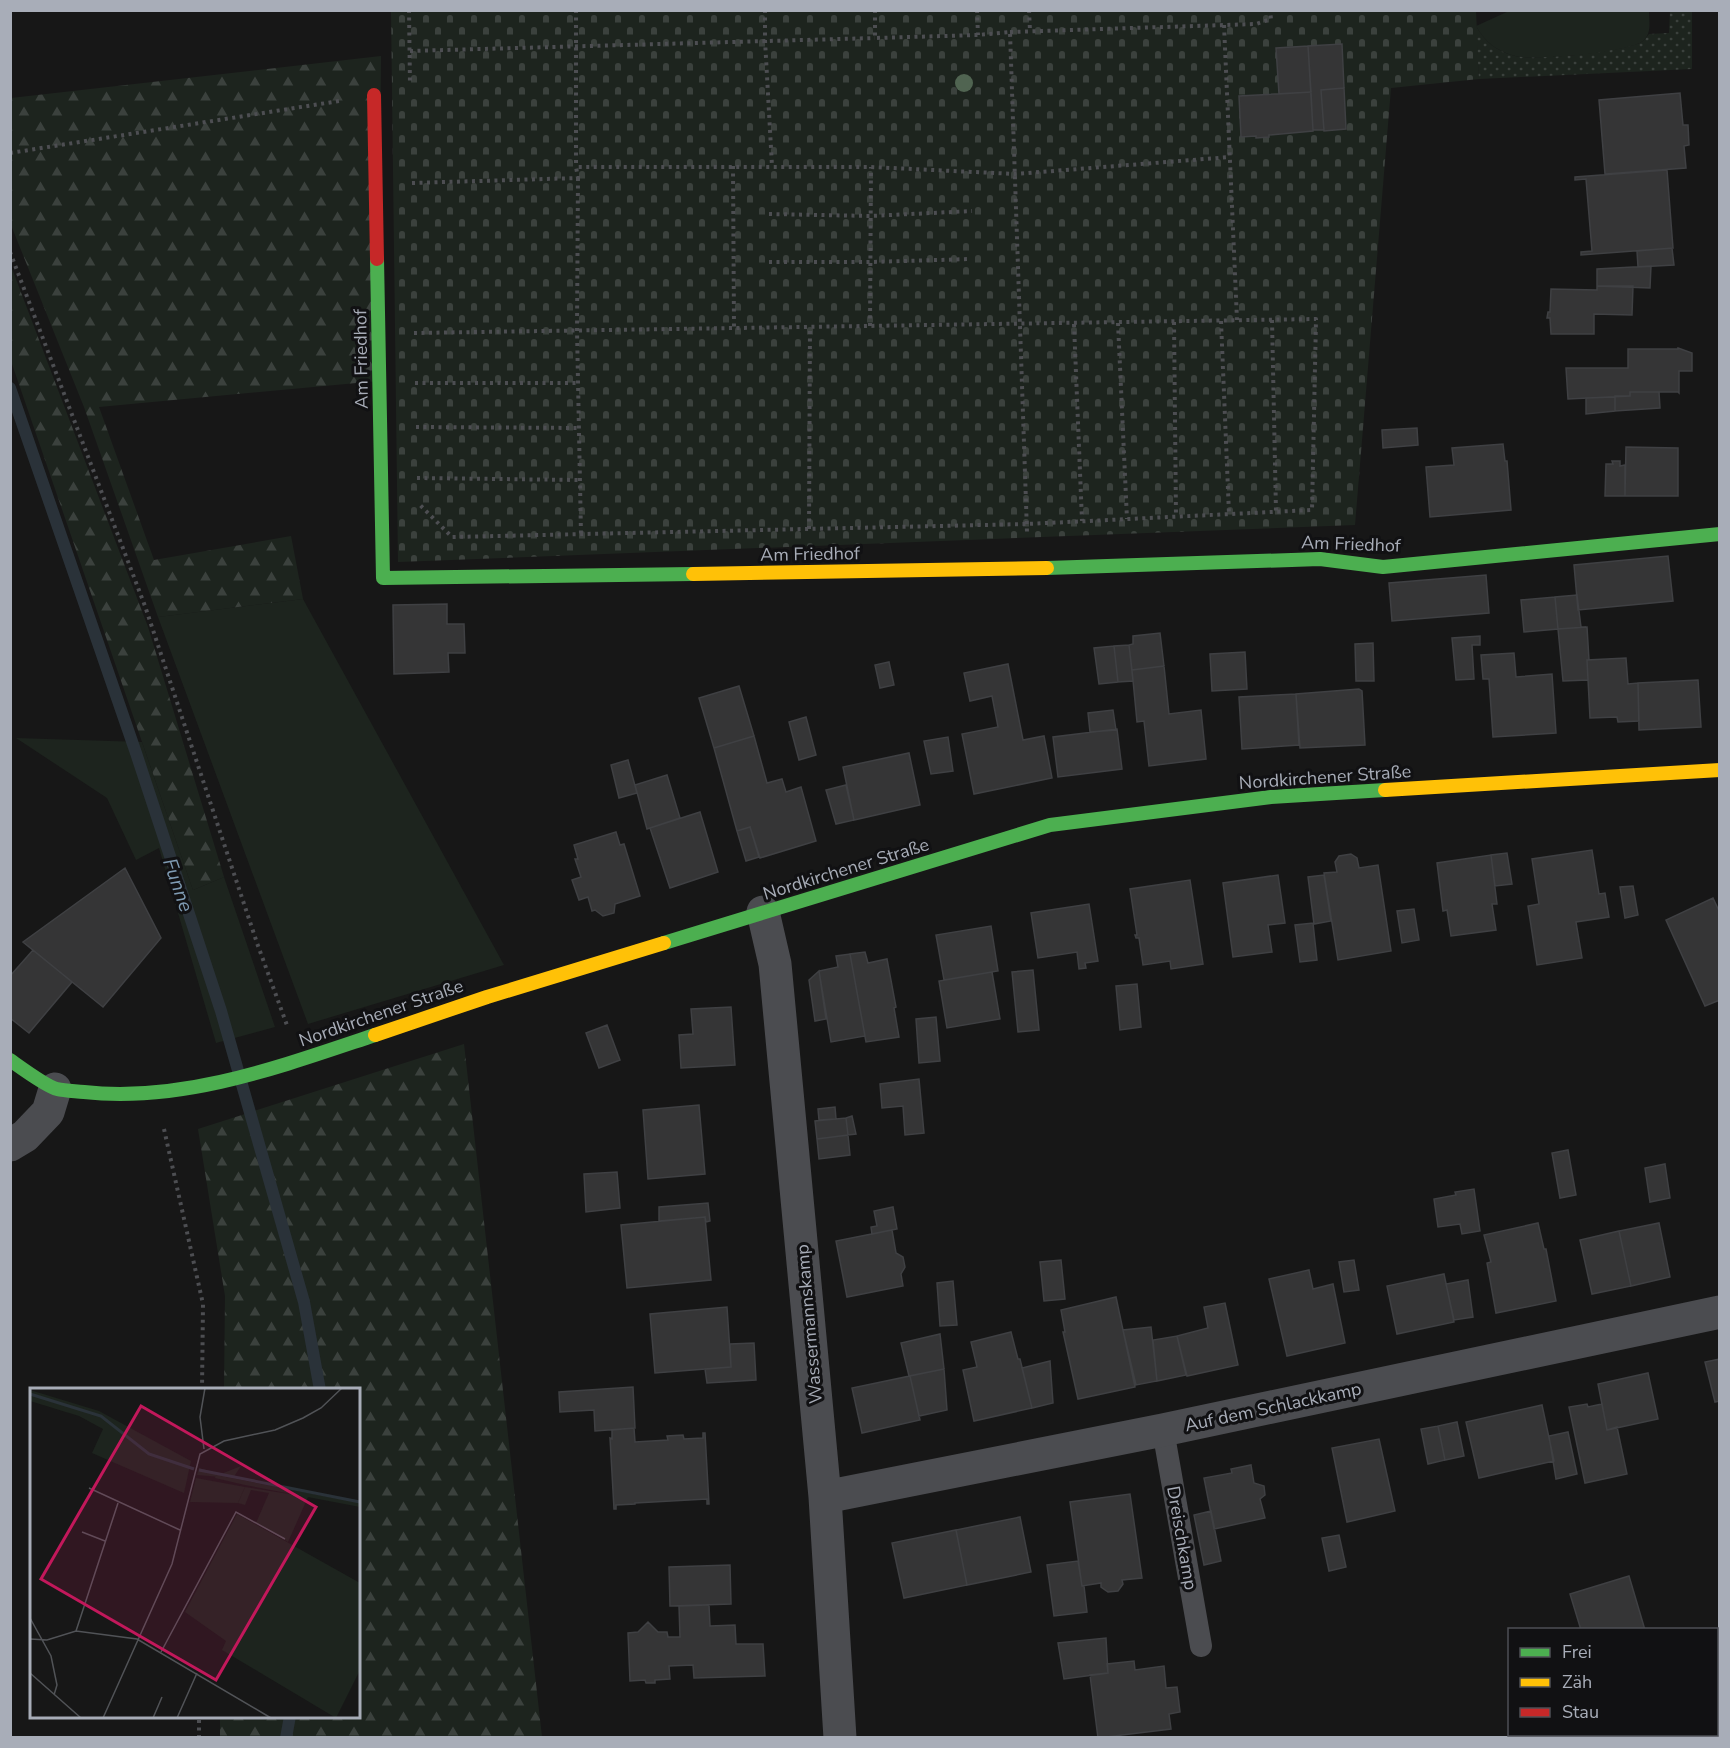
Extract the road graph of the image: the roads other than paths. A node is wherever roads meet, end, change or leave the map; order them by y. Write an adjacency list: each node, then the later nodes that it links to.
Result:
1 (374, 95): 2 (street, Am Friedhof)
2 (1719, 534)
3 (1719, 770): 4 (street, Nordkirchener Straße)
4 (763, 912): 6 (street, Nordkirchener Straße); 10 (street, Wassermannskamp)
5 (10, 1060): 6 (street, Nordkirchener Straße)
6 (55, 1089): 7 (street)
7 (10, 1145)
8 (1719, 1312): 9 (street, Auf dem Schlackkamp)
9 (1163, 1430): 10 (street, Auf dem Schlackkamp); 11 (lane, Dreischkamp)
10 (825, 1497): 12 (street, Wassermannskamp)
11 (1201, 1646)
12 (840, 1737)

